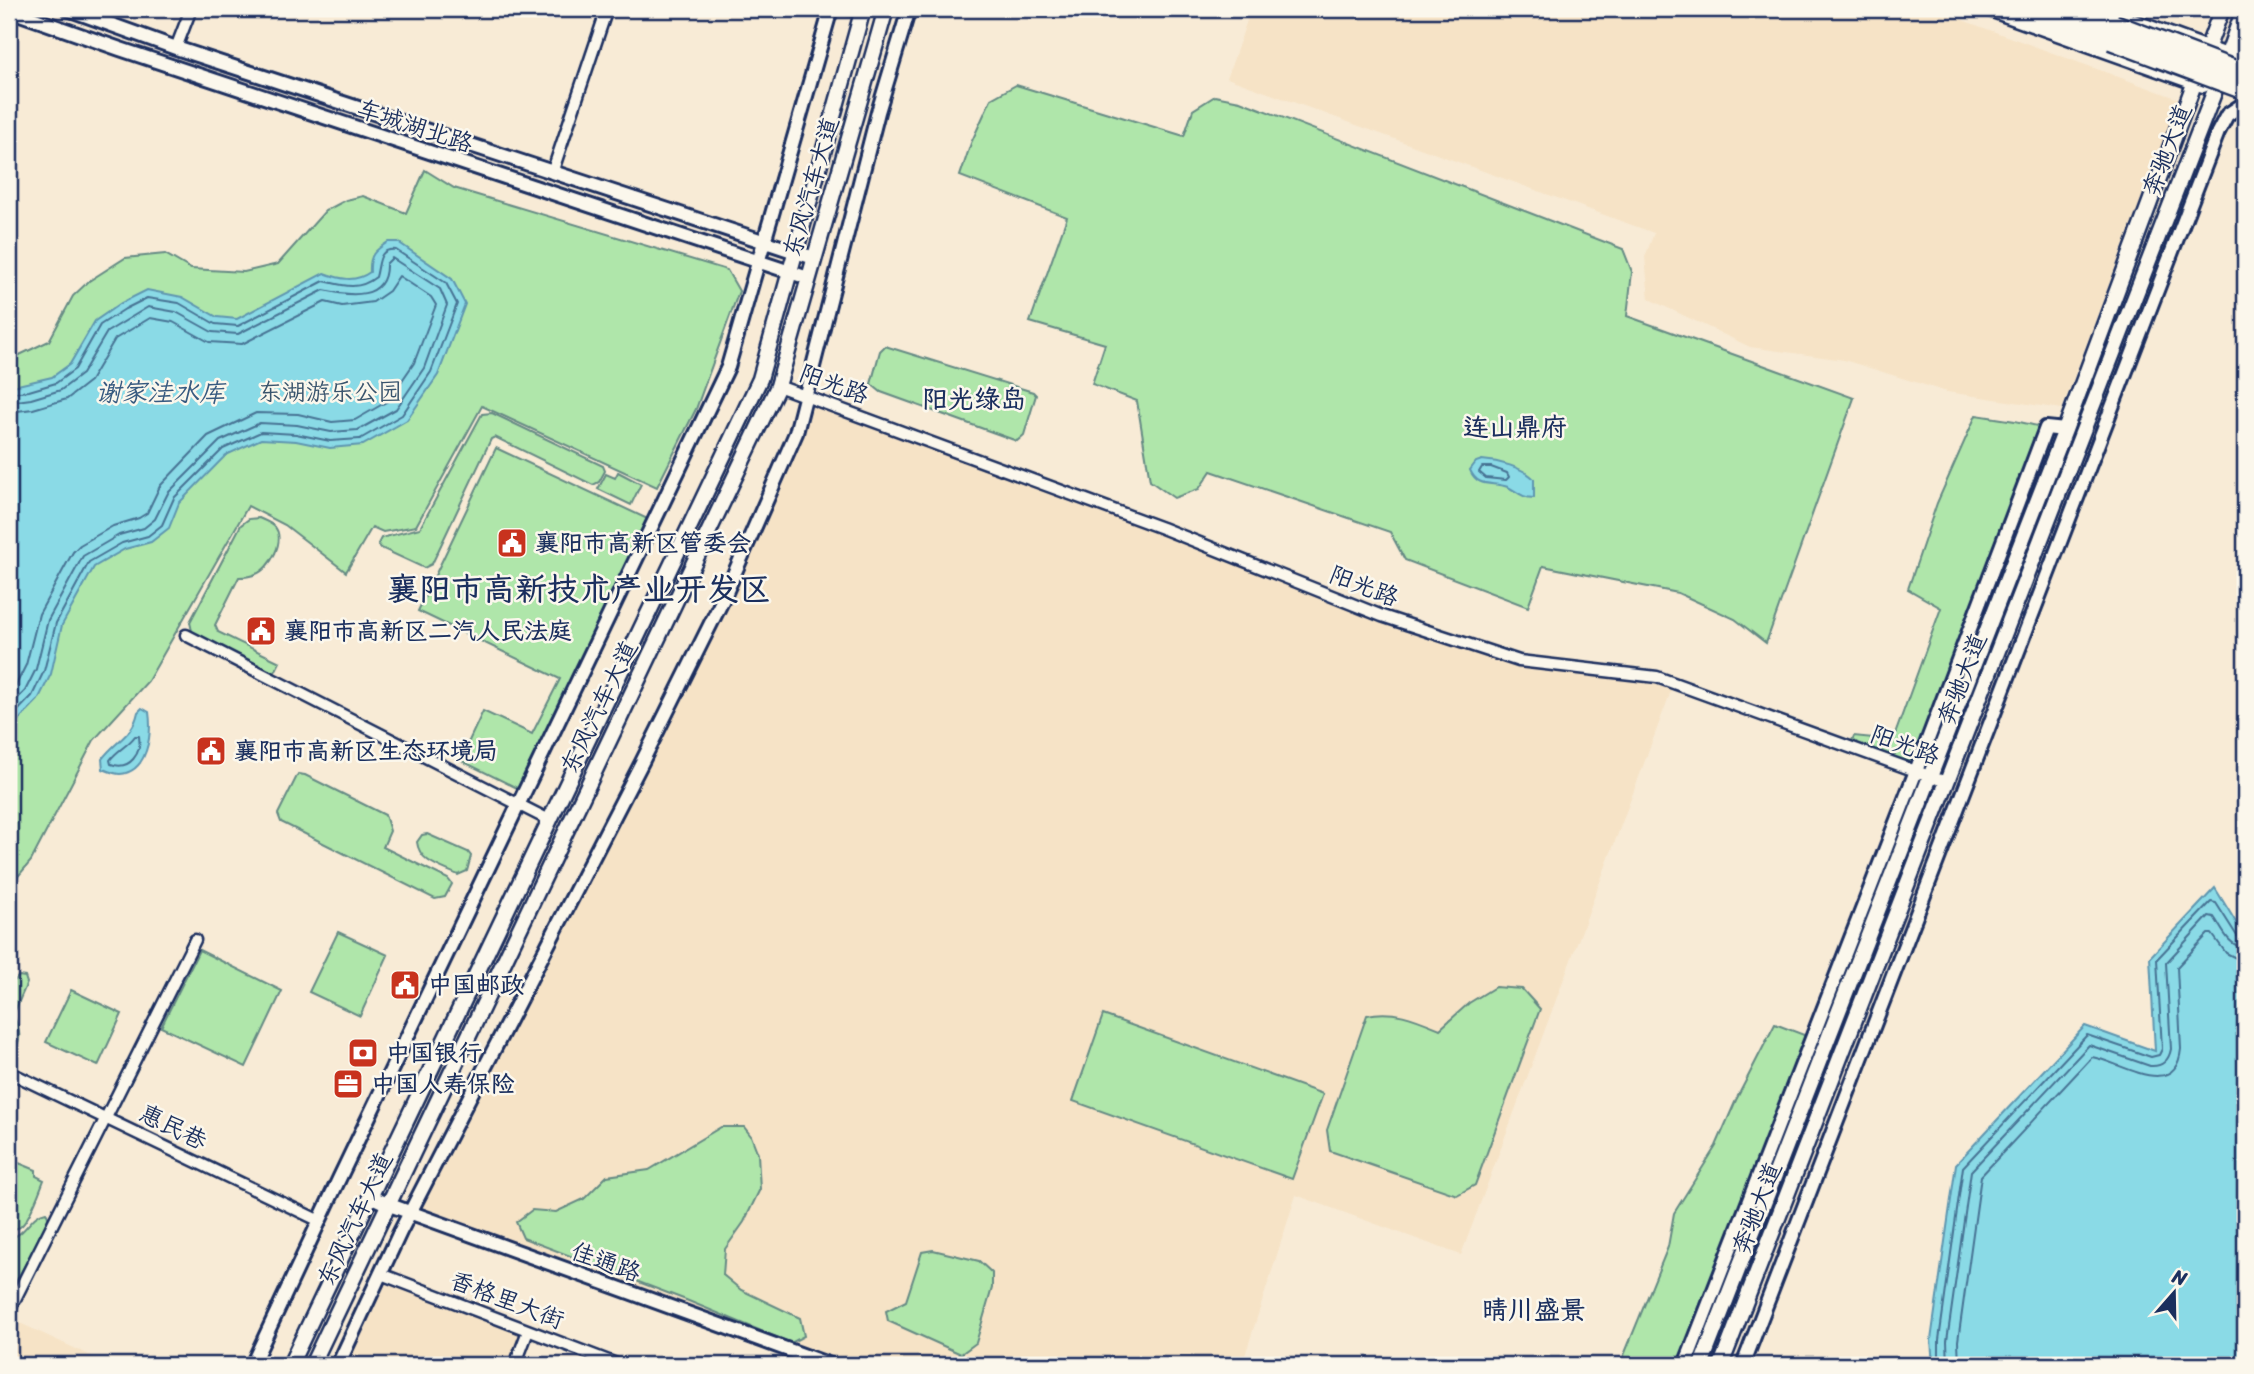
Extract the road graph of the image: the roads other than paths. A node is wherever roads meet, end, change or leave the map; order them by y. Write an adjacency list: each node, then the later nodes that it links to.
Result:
1 (68, 9): 17 (street, 车城湖北路)
2 (191, 9): 17 (street)
3 (607, 9): 27 (street)
4 (831, 9): 28 (street)
5 (886, 9): 30 (main road, 东风汽车大道)
6 (909, 9): 35 (street)
7 (1990, 9): 22 (main road)
8 (2023, 9): 23 (highway, bridge)
9 (2071, 9): 21 (highway, bridge)
10 (2098, 9): 18 (main road)
11 (2222, 9): 18 (main road, 奔驰大道)
12 (2244, 9): 19 (main road, 奔驰大道)
13 (9, 10): 31 (street, 车城湖北路)
14 (858, 10): 29 (main road, 东风汽车大道)
15 (2245, 30): 16 (street)
16 (2245, 47)
17 (176, 48): 27 (street, 车城湖北路)
18 (2207, 50): 19 (main road); 22 (main road, 奔驰大道)
19 (2227, 56): 20 (main road); 24 (main road, 奔驰大道)
20 (2245, 65)
21 (2245, 74)
22 (2195, 82): 24 (main road); 36 (main road, 奔驰大道)
23 (2245, 89)
24 (2215, 90): 25 (main road); 37 (main road, 奔驰大道)
25 (2245, 96)
26 (2245, 103): 39 (street)
27 (552, 173): 28 (street, 车城湖北路)
28 (764, 242): 29 (street, 车城湖北路); 31 (street)
29 (796, 253): 30 (street, 车城湖北路); 32 (main road, 东风汽车大道)
30 (814, 258): 33 (main road, 东风汽车大道)
31 (758, 262): 32 (street, 车城湖北路); 43 (street)
32 (790, 273): 33 (street, 车城湖北路); 44 (main road, 东风汽车大道)
33 (808, 278): 34 (main road, 东风汽车大道)
34 (778, 386): 35 (street, 阳光路); 49 (main road, 东风汽车大道)
35 (804, 396): 40 (street, 阳光路); 50 (street)
36 (2065, 429): 40 (street); 41 (main road, 奔驰大道)
37 (2004, 633): 39 (street); 42 (main road, 奔驰大道)
38 (186, 635): 43 (street)
39 (2022, 640): 66 (street)
40 (1916, 771): 41 (street, 阳光路); 63 (street)
41 (1931, 776): 42 (street, 阳光路); 64 (main road, 奔驰大道)
42 (1946, 782): 65 (main road, 奔驰大道)
43 (519, 805): 44 (street); 51 (street)
44 (549, 820): 48 (main road, 东风汽车大道)
45 (195, 940): 47 (street)
46 (9, 1072): 47 (street, 惠民巷)
47 (105, 1118): 51 (street, 惠民巷); 53 (street)
48 (370, 1196): 49 (street, 佳通路); 57 (main road, 东风汽车大道)
49 (387, 1204): 50 (street, 佳通路); 58 (main road, 东风汽车大道)
50 (410, 1212): 52 (street); 55 (street, 佳通路)
51 (320, 1221): 56 (street)
52 (381, 1274): 54 (street, 香格里大街); 59 (street)
53 (9, 1311)
54 (528, 1331): 60 (street); 61 (street, 香格里大街)
55 (816, 1363): 62 (street, 佳通路)
56 (253, 1365)
57 (290, 1365)
58 (312, 1365)
59 (338, 1365)
60 (515, 1365)
61 (619, 1365)
62 (830, 1365)
63 (1685, 1365)
64 (1701, 1365)
65 (1721, 1365)
66 (1743, 1365)

